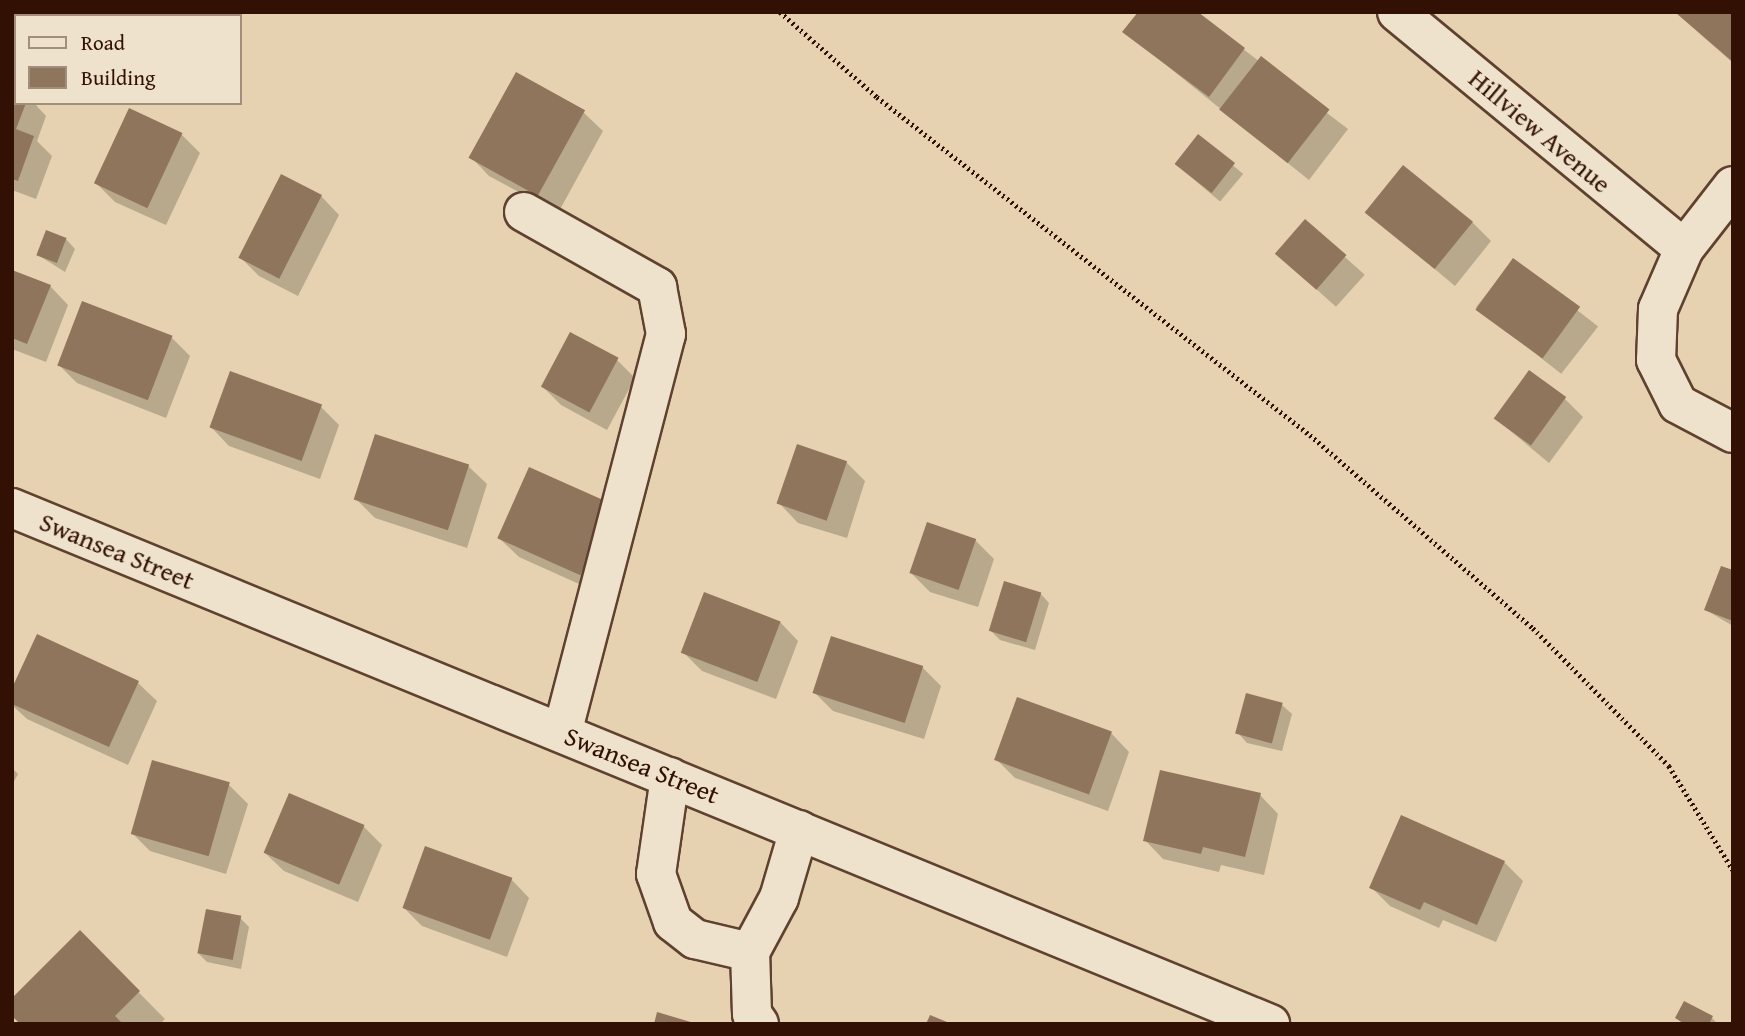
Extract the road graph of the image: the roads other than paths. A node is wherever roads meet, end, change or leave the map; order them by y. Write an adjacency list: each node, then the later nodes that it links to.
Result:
1 (1397, 12): 4 (street, Hillview Avenue)
2 (1733, 186): 4 (street)
3 (524, 212): 7 (street)
4 (1684, 249): 5 (street)
5 (1733, 433)
6 (12, 508): 7 (street, Swansea Street)
7 (562, 733): 8 (street, Swansea Street)
8 (670, 777): 9 (street, Swansea Street); 10 (street)
9 (799, 830): 10 (street); 12 (street, Swansea Street)
10 (750, 952): 11 (street)
11 (759, 1024)
12 (1270, 1024)

